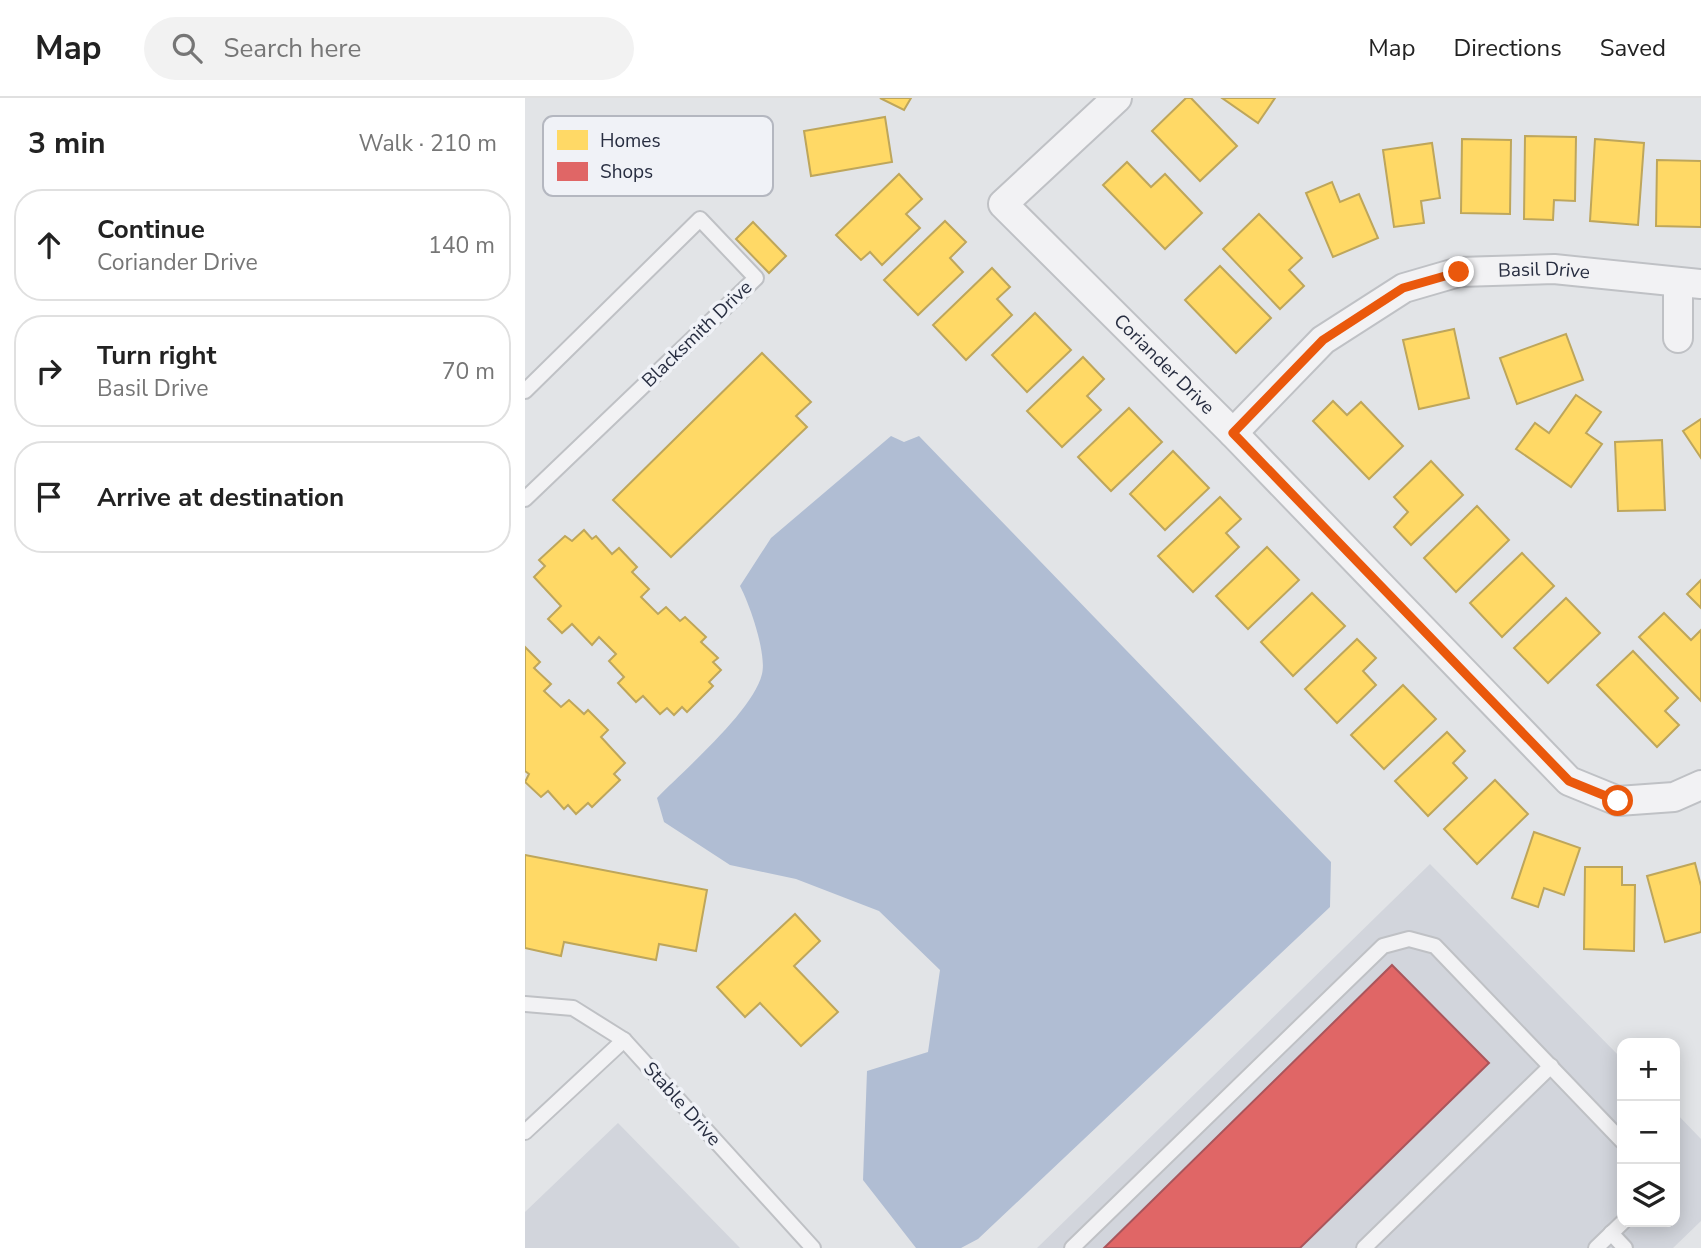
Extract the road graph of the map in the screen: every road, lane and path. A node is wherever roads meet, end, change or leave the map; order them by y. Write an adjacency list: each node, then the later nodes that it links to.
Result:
1 (1117, 98): 5 (street, Coriander Drive)
2 (1689, 283): 3 (street); 5 (street, Basil Drive)
3 (1678, 338)
4 (525, 391): 6 (lane, Blacksmith Drive)
5 (1233, 433): 7 (street, Coriander Drive)
6 (525, 499)
7 (1701, 785)
8 (525, 1004): 9 (lane, Stable Drive)
9 (624, 1040): 11 (lane); 15 (lane, Stable Drive)
10 (1551, 1066): 12 (lane); 16 (lane); 17 (lane)
11 (525, 1132)
12 (1617, 1135)
13 (1618, 1227): 14 (lane)
14 (1611, 1233): 18 (lane); 19 (lane)
15 (813, 1248)
16 (1072, 1248)
17 (1364, 1248)
18 (1596, 1248)
19 (1625, 1248)

